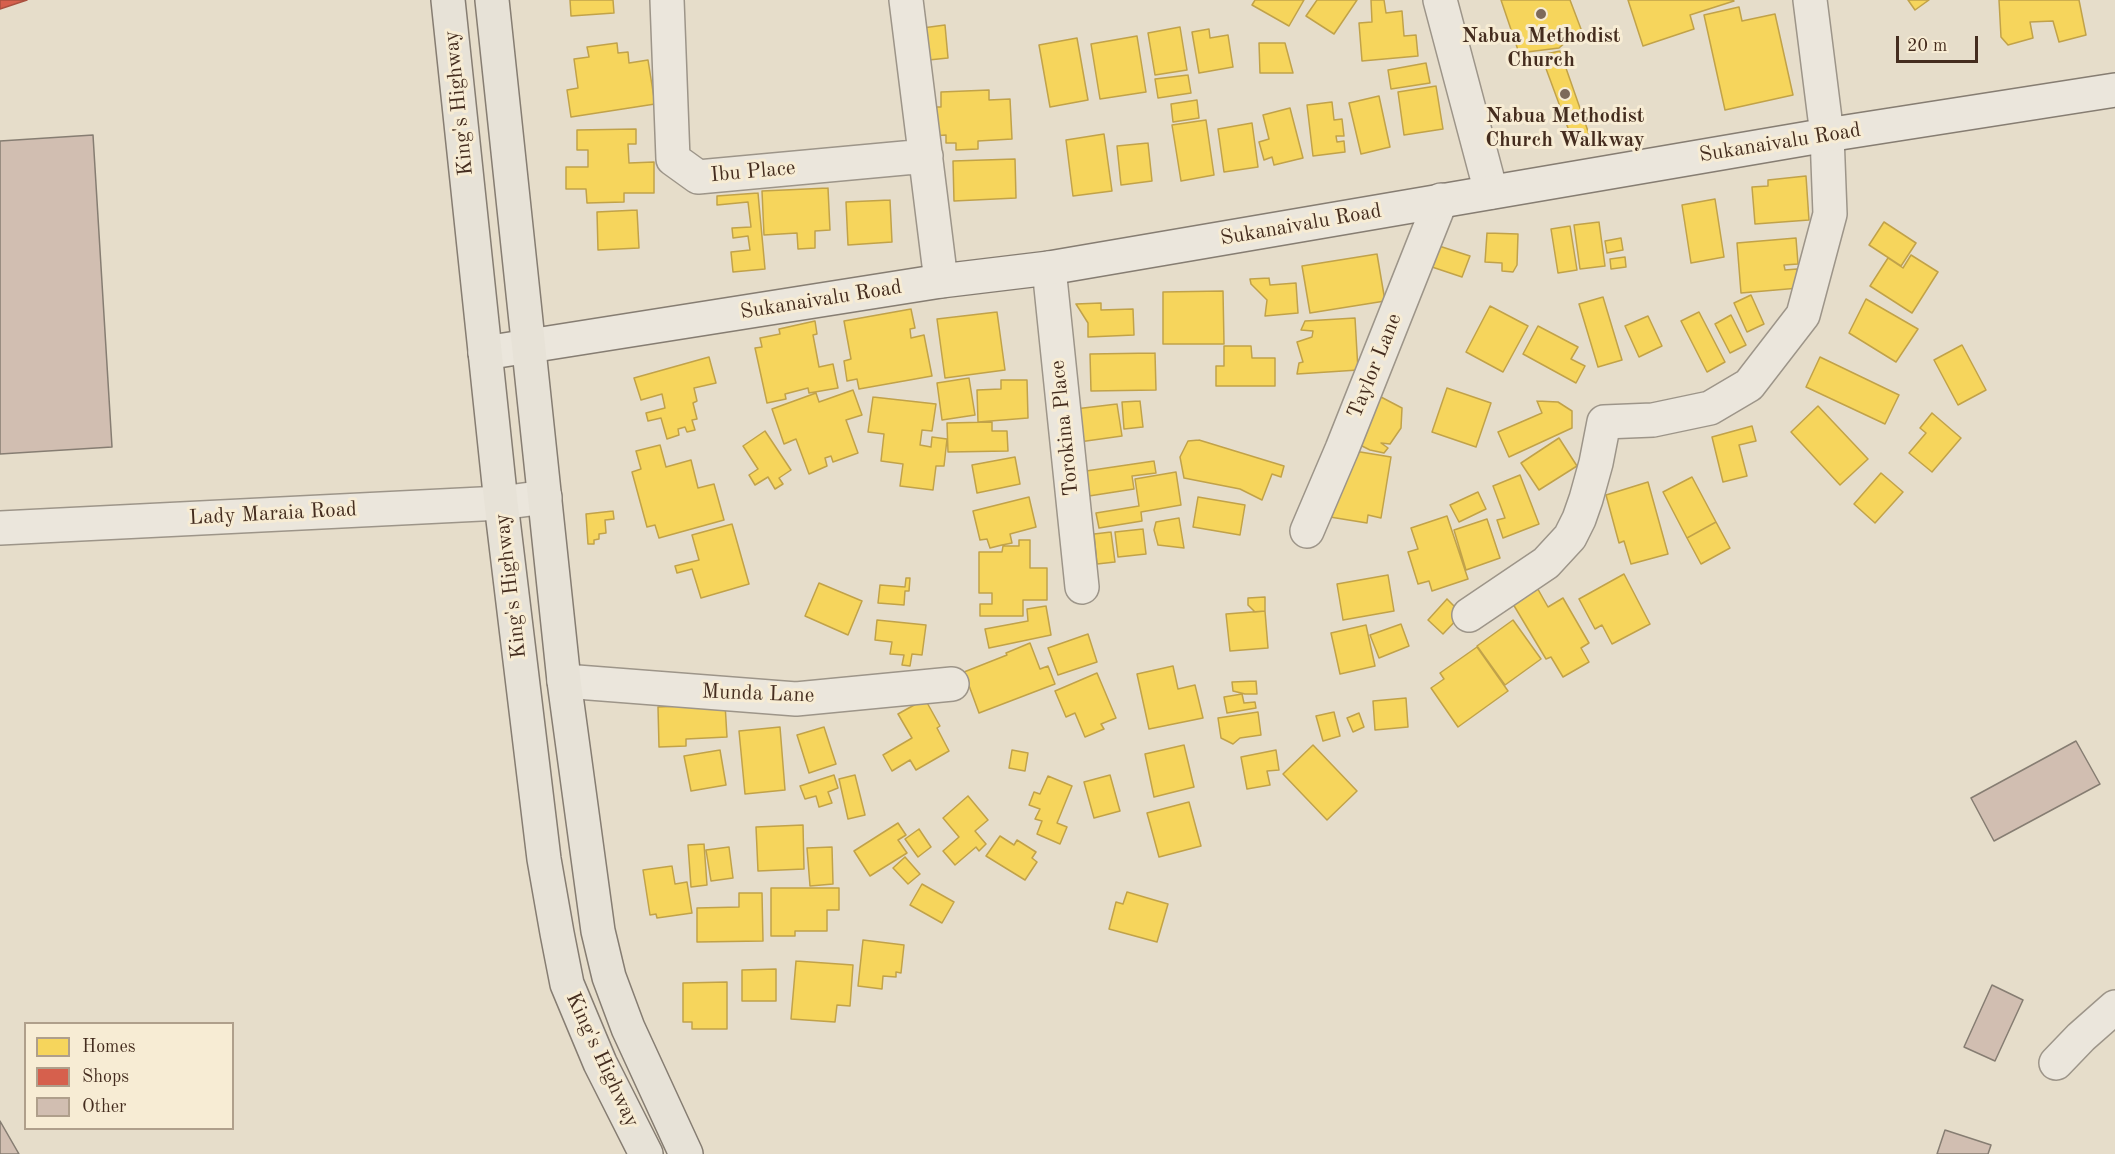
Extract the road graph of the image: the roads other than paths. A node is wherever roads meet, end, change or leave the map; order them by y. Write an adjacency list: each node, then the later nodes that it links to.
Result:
1 (448, 0): 15 (highway, King's Highway)
2 (492, 0): 14 (highway, King's Highway)
3 (667, 0): 9 (street, Ibu Place)
4 (906, 0): 9 (street)
5 (1440, 0): 10 (street)
6 (1810, 0): 8 (street)
7 (2115, 90): 8 (street, Sukanaivalu Road)
8 (1827, 135): 10 (street, Sukanaivalu Road); 21 (street)
9 (926, 156): 13 (street)
10 (1491, 192): 11 (street, Sukanaivalu Road)
11 (1441, 201): 12 (street, Sukanaivalu Road); 19 (street, Taylor Lane)
12 (1049, 268): 13 (street, Sukanaivalu Road); 20 (street, Torokina Place)
13 (941, 280): 14 (street, Sukanaivalu Road)
14 (528, 346): 15 (street, Sukanaivalu Road); 16 (highway, King's Highway)
15 (485, 353): 17 (highway, King's Highway)
16 (545, 497): 17 (street, Lady Maraia Road); 22 (highway, King's Highway)
17 (501, 503): 18 (street, Lady Maraia Road); 26 (highway, King's Highway)
18 (0, 528)
19 (1307, 531)
20 (1082, 587)
21 (1469, 615)
22 (564, 681): 23 (street, Munda Lane); 27 (highway, King's Highway)
23 (952, 684)
24 (2115, 1007): 25 (street)
25 (2056, 1063)
26 (646, 1154)
27 (686, 1154)

